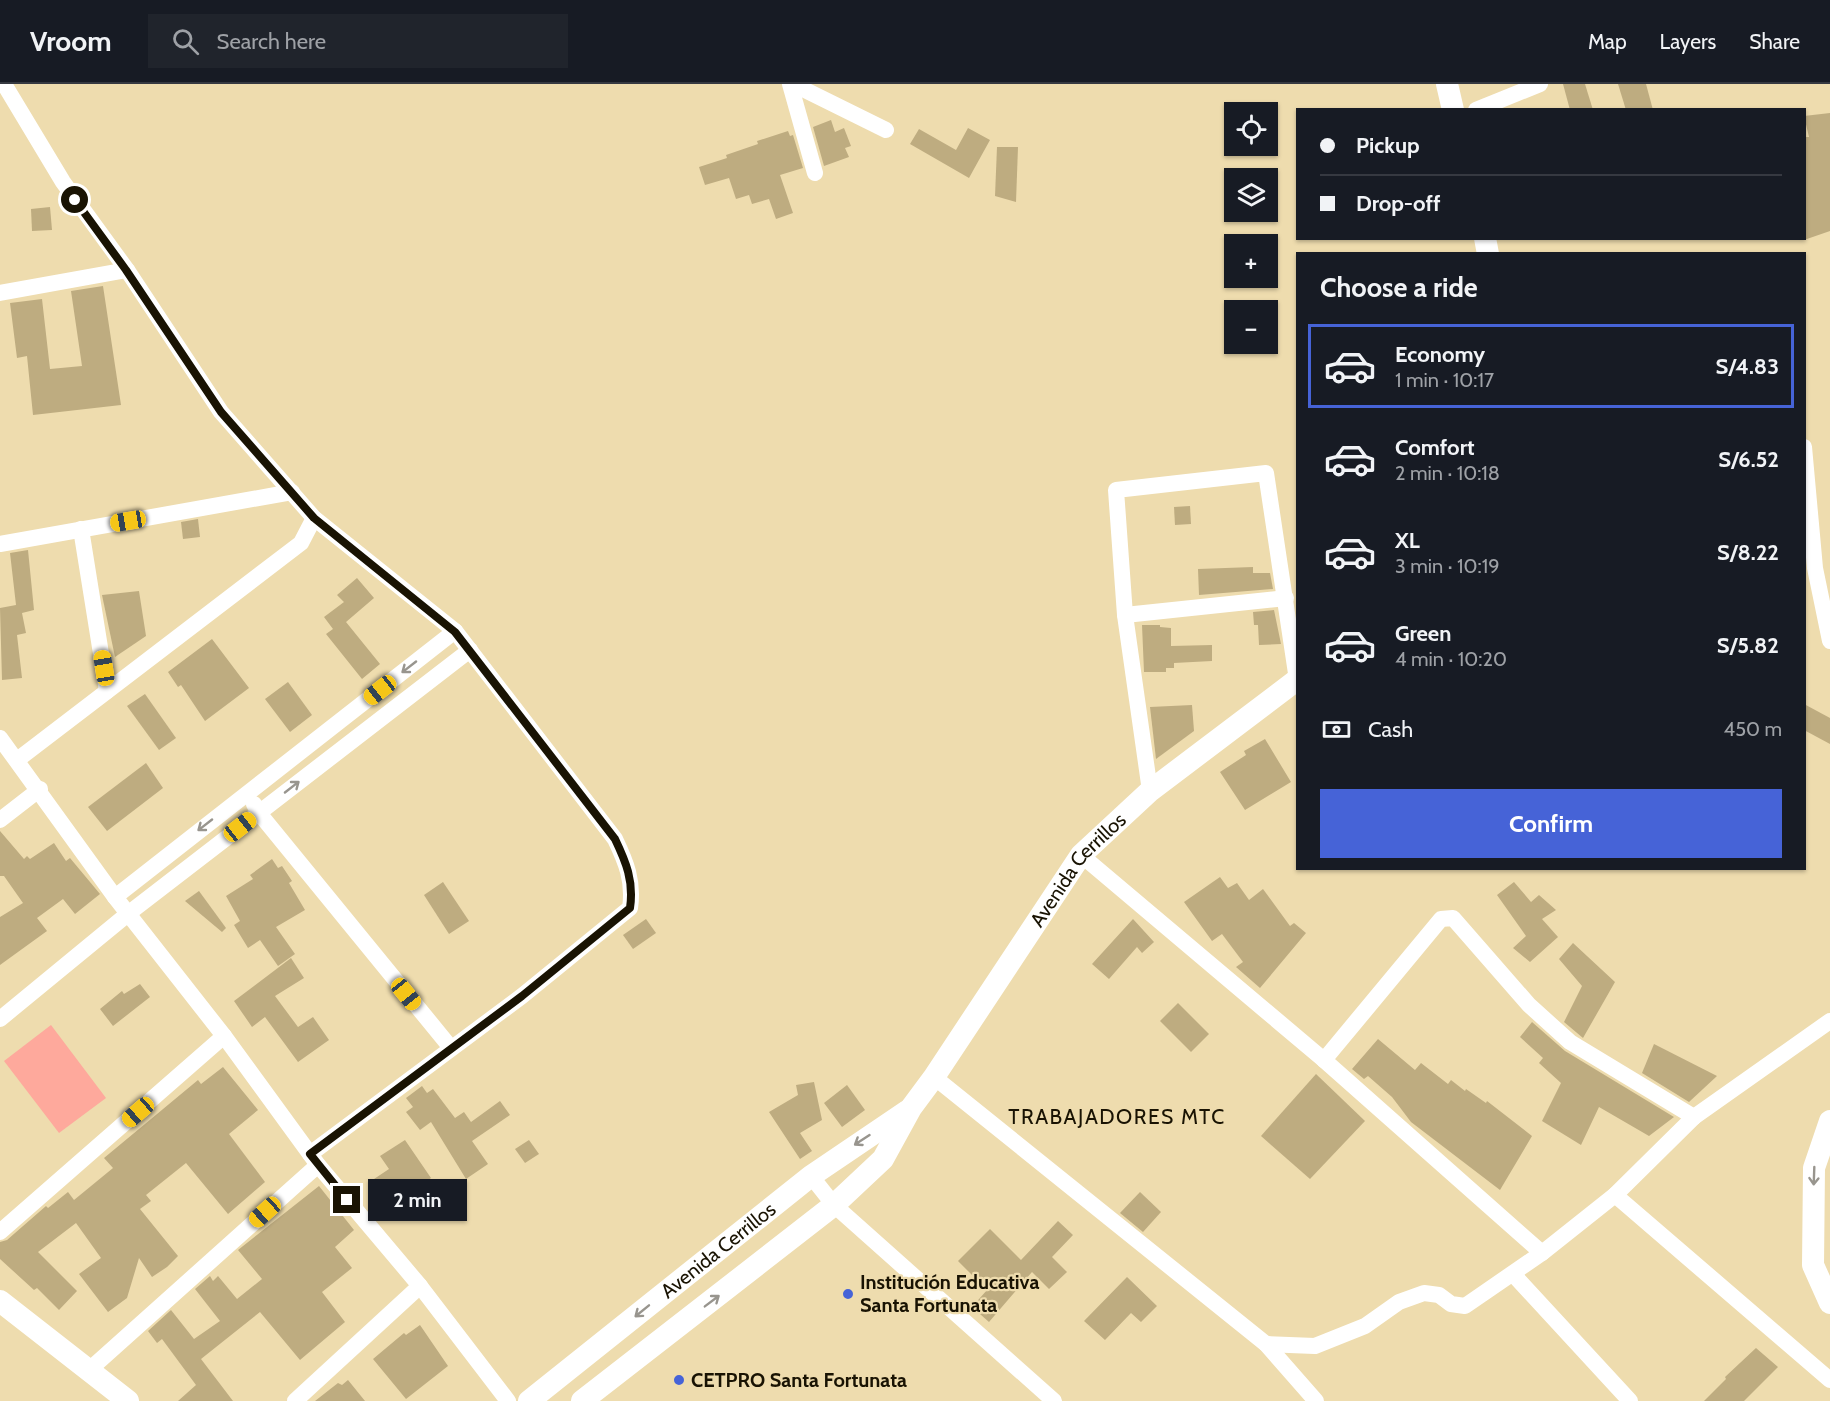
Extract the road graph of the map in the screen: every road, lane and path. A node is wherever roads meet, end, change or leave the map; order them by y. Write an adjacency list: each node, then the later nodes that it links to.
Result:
1 (4, 84): 9 (street)
2 (791, 84): 7 (street); 8 (street)
3 (1446, 84): 5 (street)
4 (1540, 84): 6 (street)
5 (1452, 108)
6 (1481, 108)
7 (886, 130)
8 (815, 173)
9 (126, 270): 10 (street); 12 (street)
10 (0, 293)
11 (1806, 469): 19 (street)
12 (292, 492): 13 (street); 14 (street)
13 (314, 518): 18 (street); 23 (street)
14 (81, 530): 15 (street); 23 (street)
15 (0, 544)
16 (1286, 598): 17 (street); 17 (street); 21 (street)
17 (1125, 615): 28 (street)
18 (455, 632): 20 (street); 27 (street, one-way to 27)
19 (1830, 642)
20 (470, 651): 29 (street, one-way to 20); 37 (street)
21 (1296, 672)
22 (1296, 680): 28 (street, Avenida Cerrillos)
23 (107, 691): 25 (street)
24 (0, 738): 25 (street)
25 (17, 759): 26 (street)
26 (40, 789): 30 (street); 32 (street)
27 (248, 791): 29 (street); 32 (street, one-way to 32)
28 (1149, 791): 31 (street, Avenida Cerrillos)
29 (259, 813): 33 (street); 37 (street)
30 (0, 820)
31 (1081, 855): 38 (street); 39 (street, Avenida Cerrillos)
32 (115, 897): 33 (street)
33 (129, 913): 34 (street); 36 (street)
34 (0, 1019)
35 (1830, 1020): 41 (street)
36 (224, 1036): 43 (street); 48 (street)
37 (451, 1048): 43 (street)
38 (1324, 1060): 41 (street); 49 (street)
39 (934, 1077): 40 (street, Avenida Cerrillos); 54 (street)
40 (911, 1108): 44 (street, Avenida Cerrillos, one-way to 44); 46 (street, Avenida Cerrillos)
41 (1694, 1117): 45 (street)
42 (1830, 1120): 47 (street, one-way to 47)
43 (314, 1160): 51 (street); 55 (street)
44 (811, 1176): 46 (street); 61 (street, Avenida Cerrillos, one-way to 61)
45 (1615, 1195): 49 (street); 56 (street)
46 (834, 1205): 62 (street, Avenida Cerrillos, one-way to 46); 63 (street)
47 (1822, 1209): 53 (street)
48 (0, 1232)
49 (1542, 1253): 50 (street)
50 (1513, 1274): 54 (street); 57 (street)
51 (420, 1286): 59 (street); 60 (street)
52 (0, 1301): 55 (street)
53 (1830, 1303)
54 (1266, 1344): 64 (street)
55 (88, 1371): 58 (street)
56 (1830, 1380)
57 (1626, 1400)
58 (128, 1401)
59 (295, 1401)
60 (508, 1401)
61 (529, 1401)
62 (582, 1401)
63 (1054, 1401)
64 (1316, 1401)

